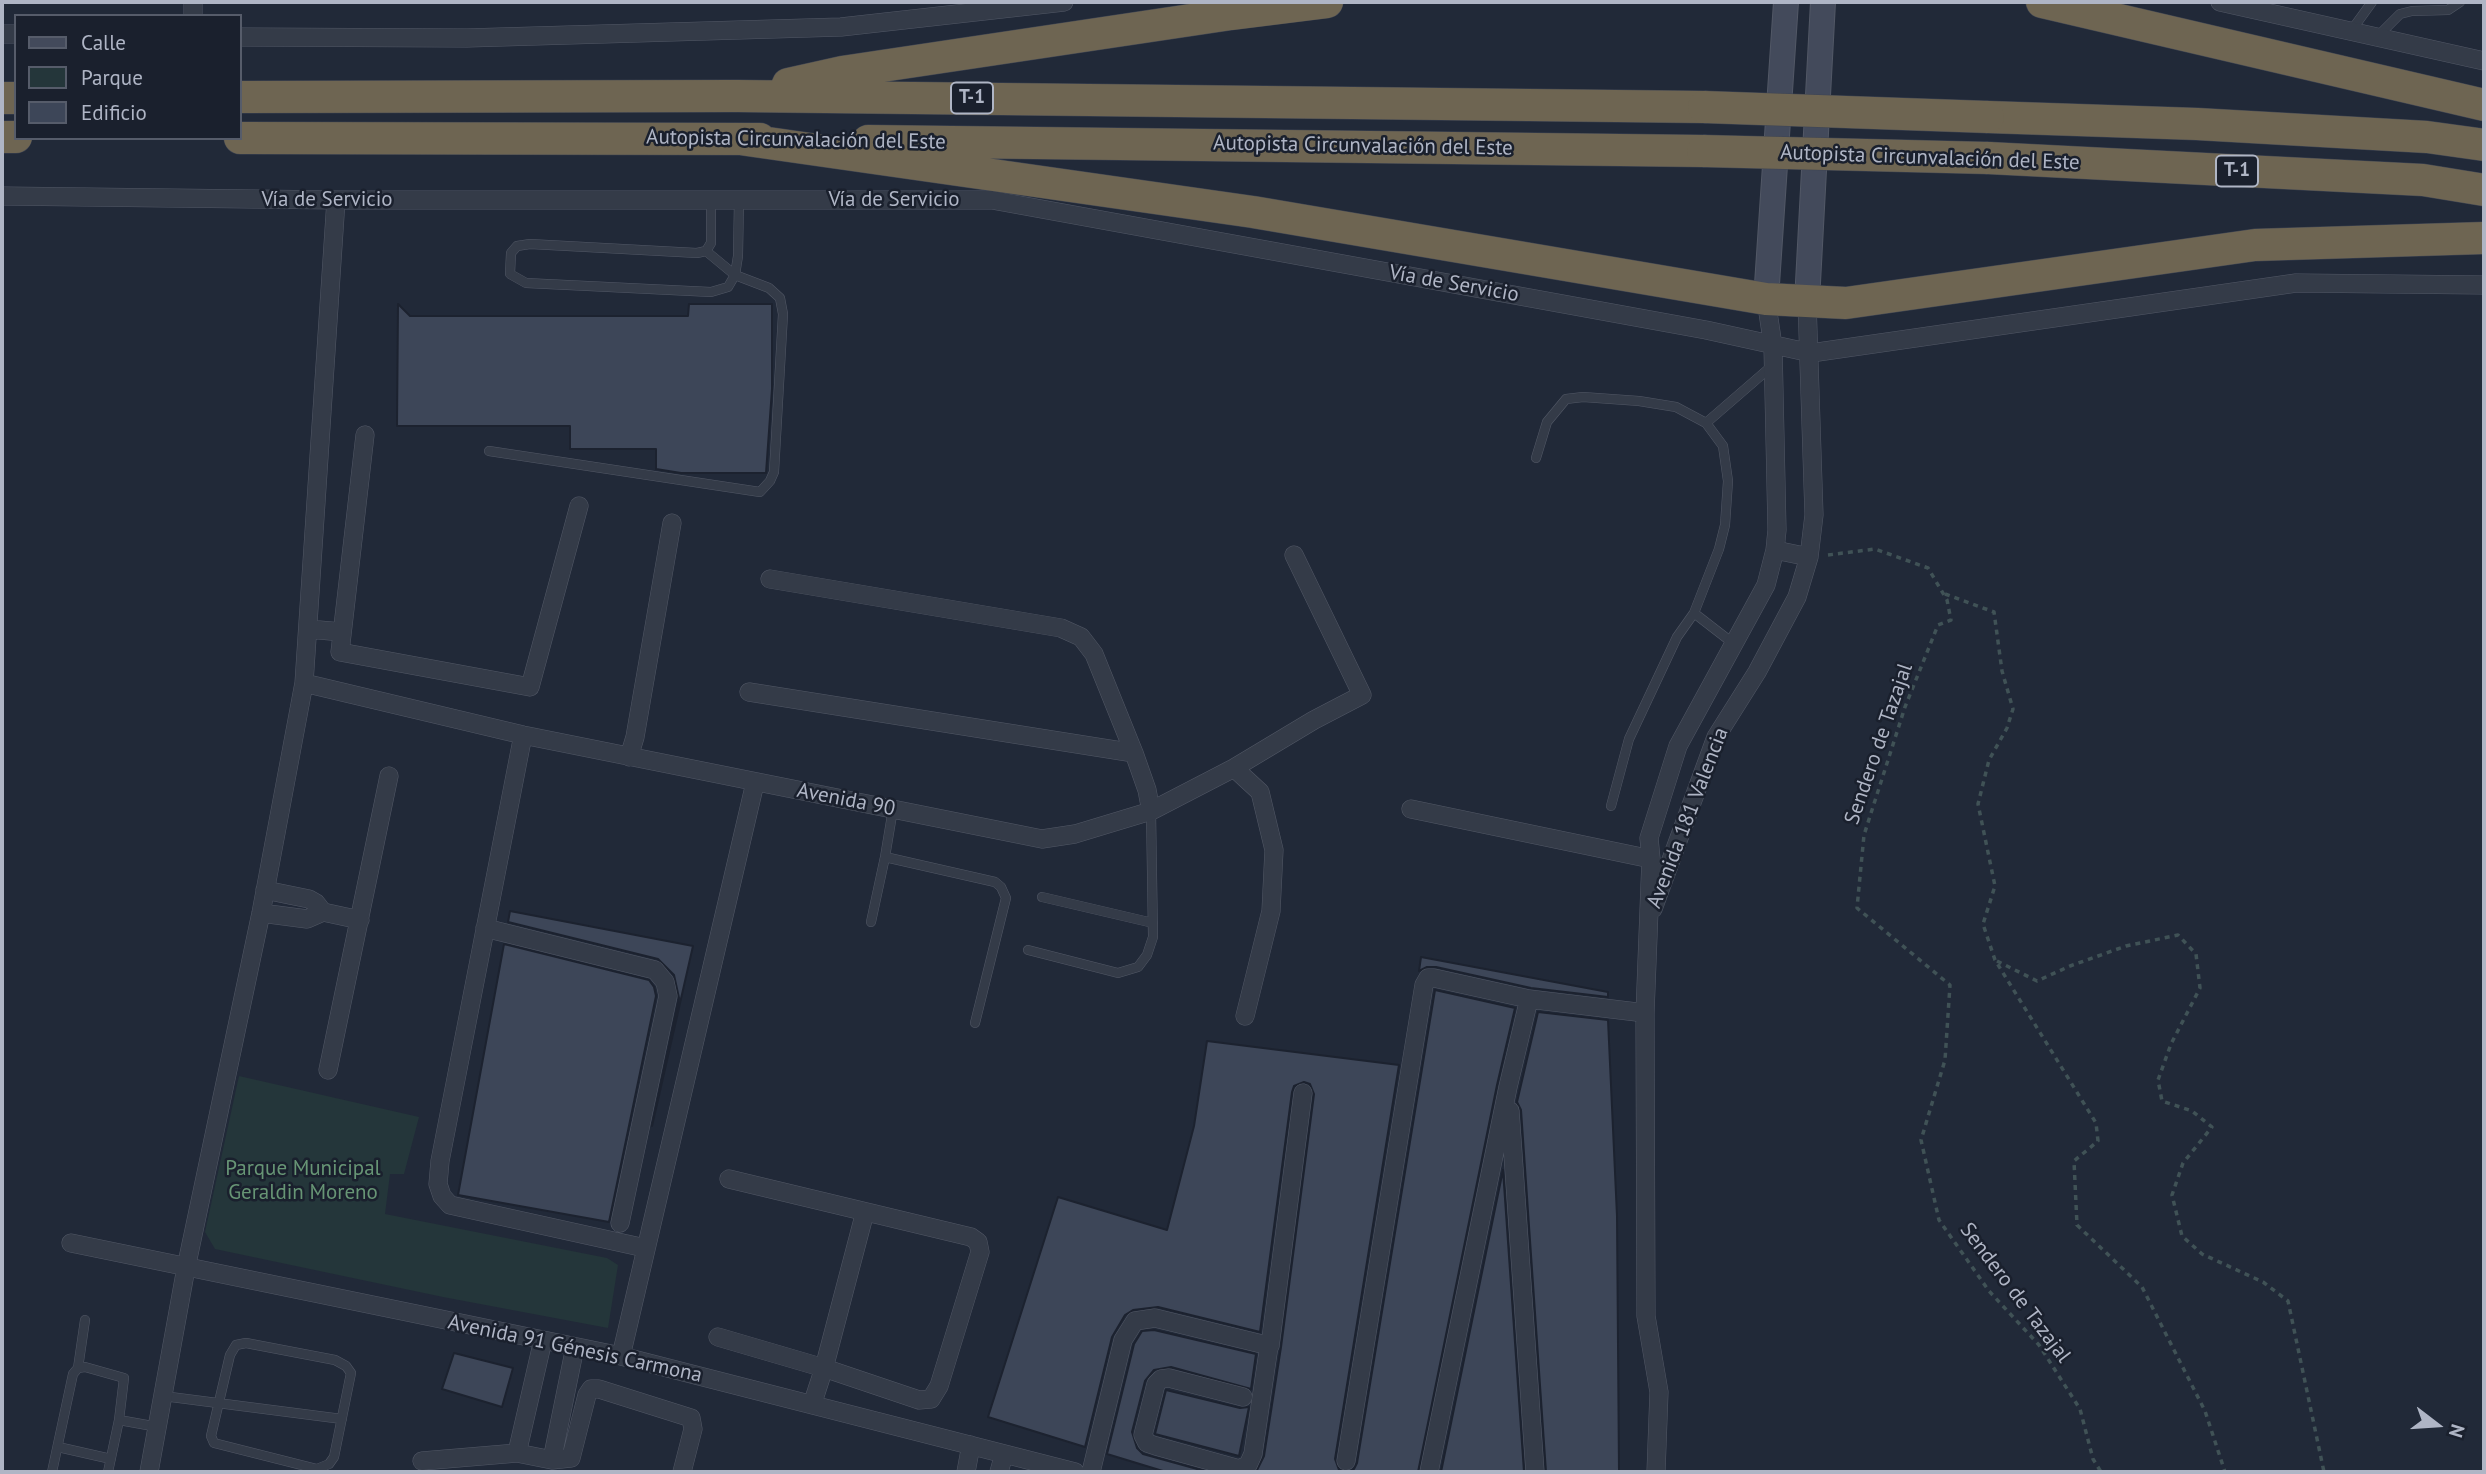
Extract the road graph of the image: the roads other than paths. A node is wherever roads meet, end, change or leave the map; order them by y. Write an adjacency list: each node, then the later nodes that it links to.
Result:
1 (1064, 2): 10 (street)
2 (1326, 2): 13 (highway)
3 (1786, 2): 28 (street, Avenida 181 Valencia)
4 (1823, 2): 29 (street, Avenida 181 Valencia)
5 (2042, 2): 15 (highway)
6 (2220, 2): 9 (street)
7 (2372, 2): 9 (lane)
8 (2460, 2): 11 (lane)
9 (2350, 32): 11 (street)
10 (242, 37)
11 (2376, 37): 12 (street)
12 (2484, 61)
13 (737, 96): 14 (highway, Autopista Circunvalación del Este / T-1); 18 (highway, Autopista Circunvalación del Este / T-1, bridge)
14 (242, 97)
15 (2484, 105)
16 (242, 138): 17 (highway, Autopista Circunvalación del Este / T-1)
17 (740, 139): 19 (highway, Autopista Circunvalación del Este / T-1, bridge); 28 (highway)
18 (2484, 145)
19 (2484, 190)
20 (2, 195): 21 (street, Vía de Servicio)
21 (336, 200): 22 (street, Vía de Servicio); 44 (street)
22 (711, 200): 23 (street, Vía de Servicio); 25 (lane)
23 (738, 200): 26 (lane); 30 (street, Vía de Servicio)
24 (2484, 238): 29 (highway)
25 (706, 251): 26 (lane); 26 (lane)
26 (735, 275): 35 (lane)
27 (2484, 285): 31 (street, Vía de Servicio)
28 (1766, 299): 29 (highway); 30 (street, Avenida 181 Valencia)
29 (1807, 301): 31 (street, Avenida 181 Valencia)
30 (1773, 346): 31 (street, Vía de Servicio); 32 (street, Avenida 181 Valencia)
31 (1811, 353): 41 (street, Avenida 181 Valencia)
32 (1773, 365): 33 (lane); 39 (street, Avenida 181 Valencia)
33 (1706, 423): 36 (lane); 43 (lane)
34 (365, 435): 45 (street)
35 (489, 451)
36 (1536, 458)
37 (579, 506): 45 (street)
38 (672, 523): 51 (street)
39 (1775, 550): 41 (street); 46 (street, Avenida 181 Valencia)
40 (1294, 555): 52 (street, Avenida 90)
41 (1809, 557): 65 (street, Avenida 181 Valencia)
42 (770, 579): 50 (street)
43 (1693, 613): 46 (lane); 55 (lane)
44 (307, 629): 45 (street); 47 (street)
45 (342, 632)
46 (1734, 644): 60 (street, Avenida 181 Valencia)
47 (304, 683): 49 (street, Avenida 90); 61 (street)
48 (749, 692): 50 (street)
49 (523, 736): 51 (street, Avenida 90); 69 (street)
50 (1134, 753): 58 (street)
51 (629, 757): 54 (street, Avenida 90)
52 (1234, 768): 58 (street, Avenida 90); 73 (street)
53 (389, 776): 66 (street)
54 (755, 783): 56 (street, Avenida 90); 82 (street)
55 (1611, 806)
56 (893, 809): 58 (street, Avenida 90); 59 (lane)
57 (1411, 809): 60 (street)
58 (1151, 811): 68 (lane)
59 (885, 858): 67 (lane); 74 (lane)
60 (1651, 859): 65 (street, Avenida 181 Valencia)
61 (265, 890): 63 (street); 64 (street)
62 (1042, 897): 68 (lane)
63 (323, 912): 64 (street); 66 (street)
64 (261, 913): 83 (street)
65 (1649, 919): 72 (street)
66 (360, 920): 75 (street)
67 (871, 922)
68 (1153, 923): 70 (lane)
69 (485, 928): 80 (street); 82 (street)
70 (1028, 950)
71 (1529, 999): 72 (street); 76 (street); 106 (street)
72 (1645, 1013): 117 (street)
73 (1245, 1016)
74 (975, 1023)
75 (328, 1070)
76 (1508, 1087): 115 (street); 116 (street)
77 (1303, 1093): 114 (street)
78 (729, 1179): 79 (street)
79 (865, 1212): 91 (street); 91 (street)
80 (620, 1223)
81 (71, 1243): 83 (street, Avenida 91 Génesis Carmona)
82 (645, 1248): 89 (street)
83 (186, 1268): 86 (street, Avenida 91 Génesis Carmona); 92 (street)
84 (85, 1320): 90 (lane)
85 (718, 1337): 91 (street)
86 (543, 1340): 88 (street, Avenida 91 Génesis Carmona); 101 (street)
87 (1269, 1346): 93 (street)
88 (575, 1347): 89 (street, Avenida 91 Génesis Carmona); 104 (street)
89 (621, 1356): 95 (street, Avenida 91 Génesis Carmona)
90 (78, 1368): 97 (lane); 100 (lane)
91 (824, 1368): 95 (street)
92 (163, 1396): 94 (lane); 98 (street)
93 (1243, 1397)
94 (220, 1402): 96 (lane); 96 (lane); 96 (lane)
95 (812, 1405): 99 (street, Avenida 91 Génesis Carmona)
96 (342, 1419)
97 (119, 1420): 98 (lane); 103 (lane)
98 (158, 1427): 109 (street)
99 (971, 1445): 102 (street, Avenida 91 Génesis Carmona); 111 (street)
100 (58, 1447): 103 (lane); 107 (lane)
101 (517, 1453): 104 (street); 105 (street)
102 (1004, 1454): 112 (street); 113 (street, Avenida 91 Génesis Carmona)
103 (111, 1459): 108 (lane)
104 (552, 1460): 110 (street)
105 (422, 1461)
106 (1346, 1461)
107 (52, 1472)
108 (108, 1472)
109 (149, 1472)
110 (682, 1472)
111 (966, 1472)
112 (999, 1472)
113 (1075, 1472)
114 (1091, 1472)
115 (1429, 1472)
116 (1535, 1472)
117 (1656, 1472)

